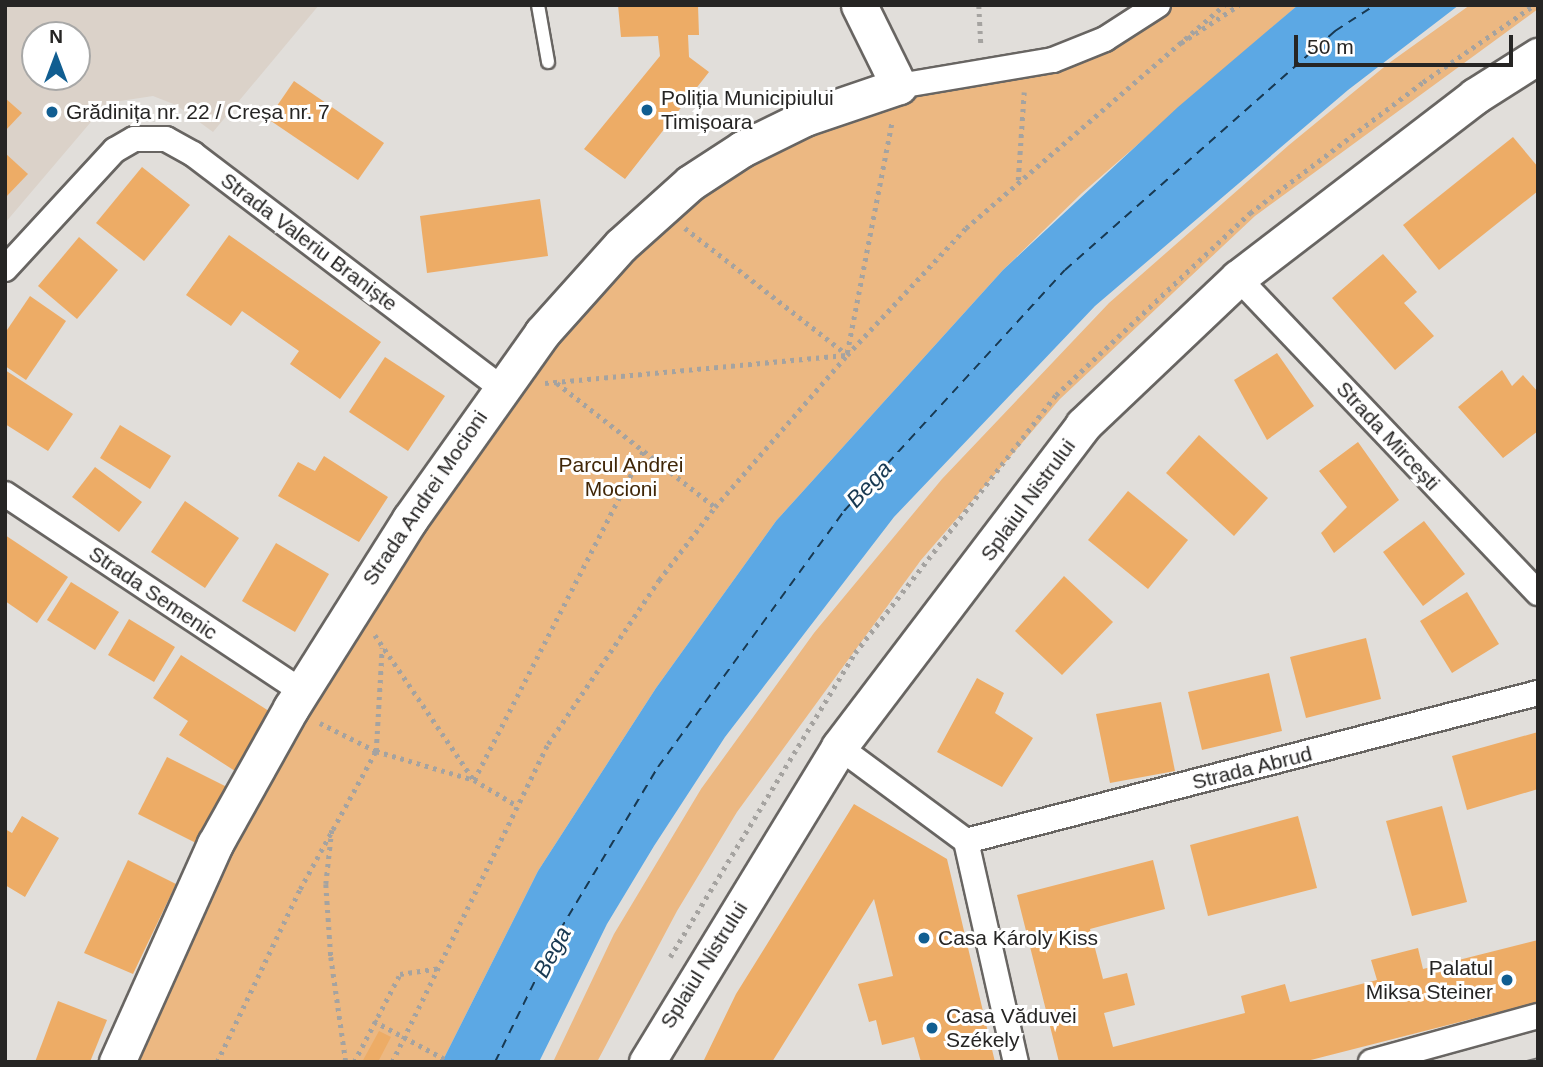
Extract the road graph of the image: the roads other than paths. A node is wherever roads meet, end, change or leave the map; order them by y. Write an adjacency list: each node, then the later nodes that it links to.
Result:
1 (538, 5): 5 (lane)
2 (859, 5): 6 (street)
3 (1158, 5): 6 (street)
4 (1538, 56): 8 (street, Splaiul Nistrului)
5 (548, 62)
6 (899, 86): 9 (street, Strada Andrei Mocioni)
7 (5, 269): 9 (street, Strada Valeriu Braniște)
8 (1238, 278): 11 (street, Strada Mircești); 14 (street, Splaiul Nistrului)
9 (500, 387): 13 (street, Strada Andrei Mocioni)
10 (5, 494): 13 (street, Strada Semenic)
11 (1538, 593)
12 (1538, 693): 15 (street, Strada Abrud)
13 (296, 699): 17 (street, Strada Andrei Mocioni)
14 (839, 747): 15 (street); 18 (street, Splaiul Nistrului)
15 (966, 841): 19 (street)
16 (1538, 1016): 20 (street)
17 (117, 1062)
18 (647, 1062)
19 (1016, 1062)
20 (1371, 1062)

